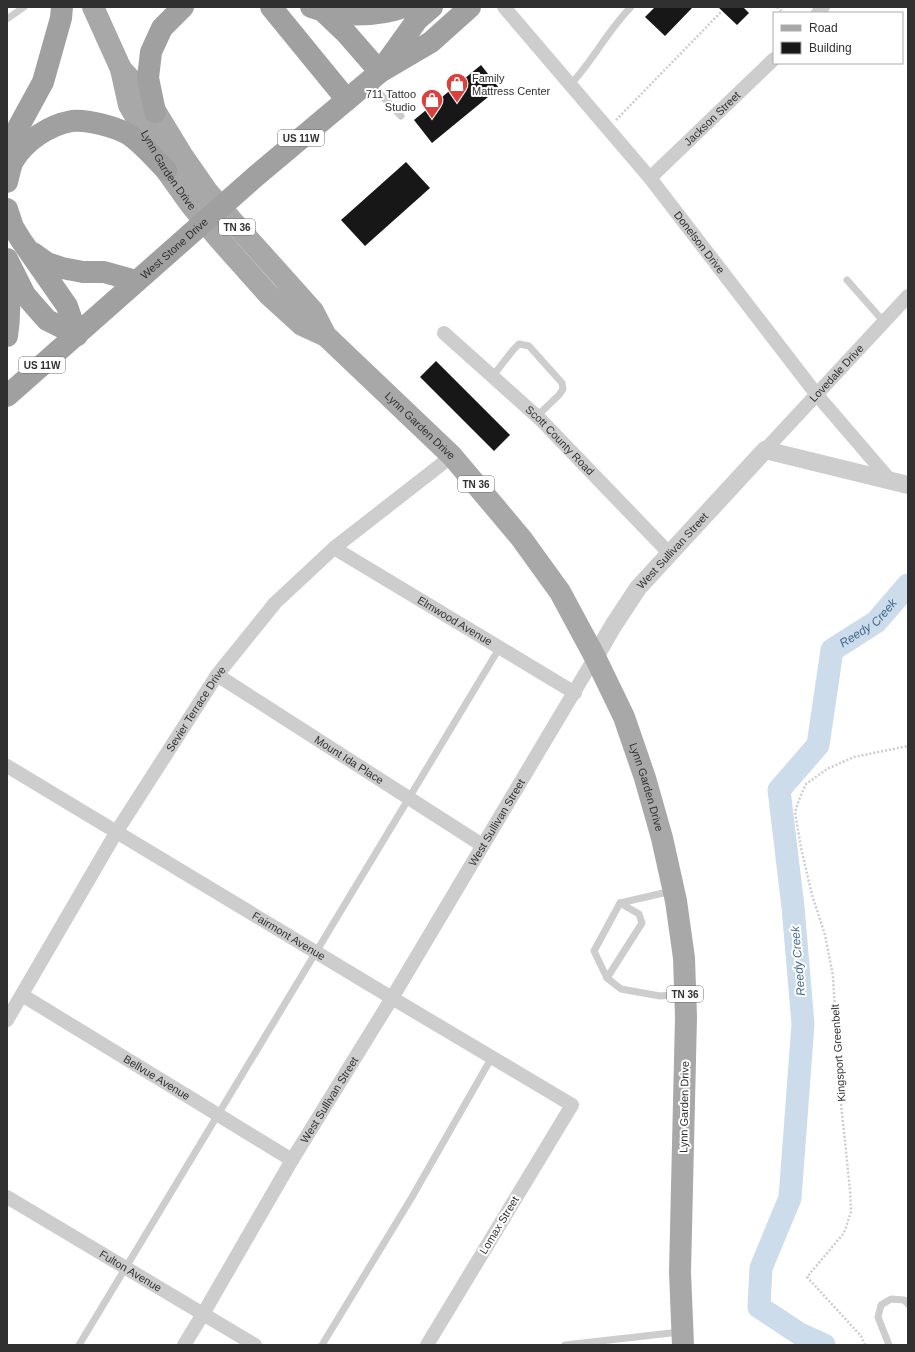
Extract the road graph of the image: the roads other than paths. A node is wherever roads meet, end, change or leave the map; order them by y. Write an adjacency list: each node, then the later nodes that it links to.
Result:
1 (24, 7): 12 (lane)
2 (62, 7): 20 (highway)
3 (94, 7): 14 (main road, Lynn Garden Drive / TN 36)
4 (183, 7): 18 (highway)
5 (270, 7): 17 (highway)
6 (404, 7): 11 (highway)
7 (432, 7): 15 (highway, West Stone Drive / US 11W)
8 (470, 7): 15 (highway, West Stone Drive / US 11W)
9 (504, 7): 16 (street, Donelson Drive)
10 (631, 7): 16 (lane)
11 (317, 9): 15 (highway)
12 (7, 19)
13 (773, 60): 22 (street, Jackson Street)
14 (121, 69): 18 (main road, Lynn Garden Drive / TN 36); 21 (main road, Lynn Garden Drive / TN 36)
15 (375, 77): 17 (highway, West Stone Drive / US 11W); 19 (lane)
16 (570, 85): 22 (street, Donelson Drive)
17 (347, 100): 28 (highway, West Stone Drive / US 11W)
18 (155, 112): 35 (main road, Lynn Garden Drive / TN 36)
19 (401, 116)
20 (7, 148)
21 (166, 170): 23 (highway); 35 (main road, Lynn Garden Drive / TN 36)
22 (650, 178): 37 (street, Donelson Drive)
23 (7, 182)
24 (7, 209): 25 (highway)
25 (21, 240): 28 (highway); 33 (highway)
26 (7, 259): 33 (highway)
27 (847, 280): 31 (lane)
28 (136, 281): 33 (highway, West Stone Drive / US 11W)
29 (7, 282): 34 (highway)
30 (908, 296): 31 (street, Lovedale Drive)
31 (884, 322): 37 (street, Lovedale Drive)
32 (444, 333): 36 (street, Scott County Road)
33 (77, 334): 38 (highway, West Stone Drive / US 11W)
34 (7, 336)
35 (326, 336): 41 (main road, Lynn Garden Drive / TN 36)
36 (492, 377): 39 (street, Scott County Road); 39 (lane)
37 (817, 395): 40 (street, Lovedale Drive); 42 (street, Donelson Drive)
38 (7, 396)
39 (537, 416): 45 (street, Scott County Road)
40 (765, 450): 42 (street); 45 (street, West Sullivan Street)
41 (452, 456): 44 (street, Sevier Terrace Drive); 47 (main road, Lynn Garden Drive / TN 36)
42 (890, 480): 43 (street)
43 (908, 485)
44 (334, 548): 46 (street, Elmwood Avenue); 48 (street, Sevier Terrace Drive)
45 (670, 554): 47 (street, West Sullivan Street)
46 (500, 647): 49 (street, Elmwood Avenue); 51 (lane)
47 (595, 656): 49 (street, West Sullivan Street); 54 (main road, Lynn Garden Drive / TN 36)
48 (217, 675): 51 (street, Mount Ida Place); 52 (street, Sevier Terrace Drive)
49 (575, 693): 53 (street, West Sullivan Street)
50 (7, 766): 52 (street, Fairmont Avenue)
51 (408, 798): 53 (street, Mount Ida Place); 56 (lane)
52 (117, 832): 56 (street, Fairmont Avenue); 59 (street, Sevier Terrace Drive)
53 (482, 845): 60 (street, West Sullivan Street)
54 (674, 891): 55 (lane); 58 (main road, Lynn Garden Drive / TN 36)
55 (620, 903): 57 (lane); 57 (lane)
56 (317, 952): 60 (street, Fairmont Avenue); 64 (lane)
57 (607, 978): 58 (lane)
58 (685, 994): 70 (main road, Lynn Garden Drive / TN 36)
59 (22, 995): 61 (street, Sevier Terrace Drive); 64 (street, Bellvue Avenue)
60 (392, 998): 62 (street, Fairmont Avenue); 65 (street, West Sullivan Street)
61 (7, 1020)
62 (492, 1057): 63 (street, Fairmont Avenue); 74 (lane)
63 (572, 1105): 75 (street, Lomax Street)
64 (219, 1116): 65 (street, Bellvue Avenue); 67 (lane)
65 (292, 1160): 69 (street, West Sullivan Street)
66 (7, 1197): 67 (street, Fulton Avenue)
67 (126, 1268): 69 (street, Fulton Avenue); 71 (lane)
68 (908, 1304): 77 (lane)
69 (204, 1314): 72 (street, West Sullivan Street); 73 (street, Fulton Avenue)
70 (682, 1338): 76 (lane)
71 (79, 1345)
72 (184, 1345)
73 (255, 1345)
74 (322, 1345)
75 (427, 1345)
76 (565, 1345)
77 (888, 1345)

